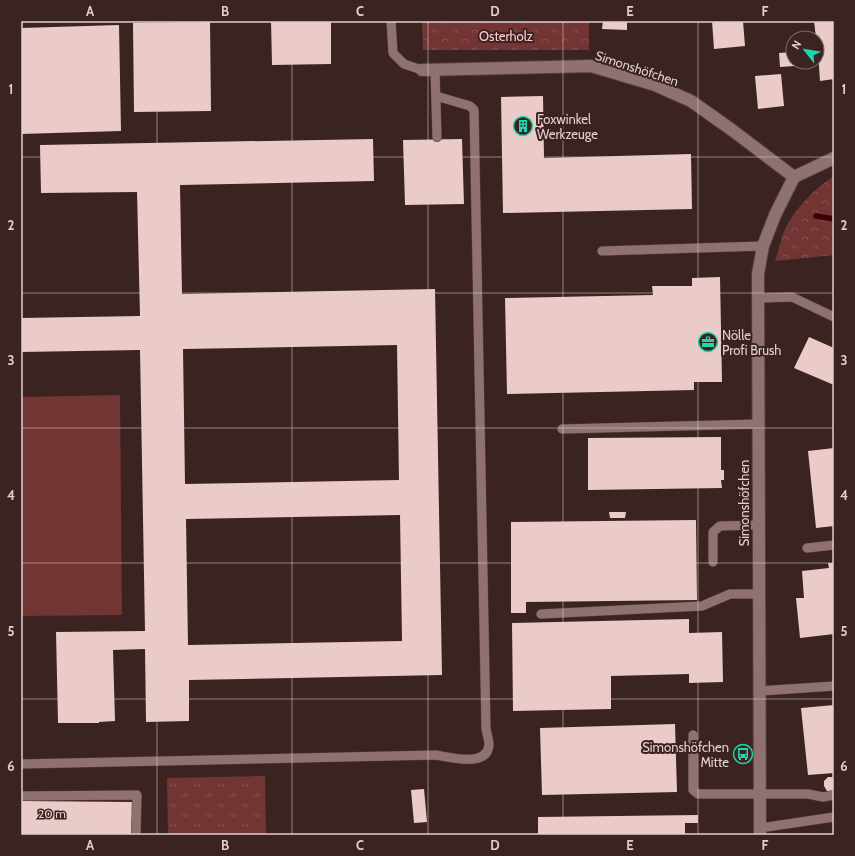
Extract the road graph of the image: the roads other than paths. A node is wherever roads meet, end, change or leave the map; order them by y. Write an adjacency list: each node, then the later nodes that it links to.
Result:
1 (391, 21): 2 (lane)
2 (422, 70): 3 (street, Simonshöfchen)
3 (435, 70): 4 (lane); 7 (street, Simonshöfchen)
4 (436, 96): 5 (lane); 23 (lane)
5 (437, 137)
6 (834, 158): 7 (street)
7 (794, 177): 8 (street, Simonshöfchen)
8 (763, 246): 9 (lane); 10 (street, Simonshöfchen)
9 (602, 250)
10 (758, 298): 11 (lane); 12 (street, Simonshöfchen)
11 (834, 317)
12 (758, 424): 13 (lane); 14 (street, Simonshöfchen)
13 (562, 428)
14 (758, 525): 17 (lane); 18 (street, Simonshöfchen)
15 (834, 545): 16 (lane)
16 (807, 548)
17 (712, 562)
18 (759, 594): 19 (lane); 21 (street, Simonshöfchen)
19 (541, 614)
20 (834, 686): 21 (lane)
21 (760, 691): 24 (street, Simonshöfchen)
22 (693, 735): 24 (lane)
23 (21, 764)
24 (760, 793): 25 (lane); 28 (street, Simonshöfchen)
25 (834, 795)
26 (21, 796): 29 (lane)
27 (834, 817): 28 (lane)
28 (760, 831)
29 (136, 835)

